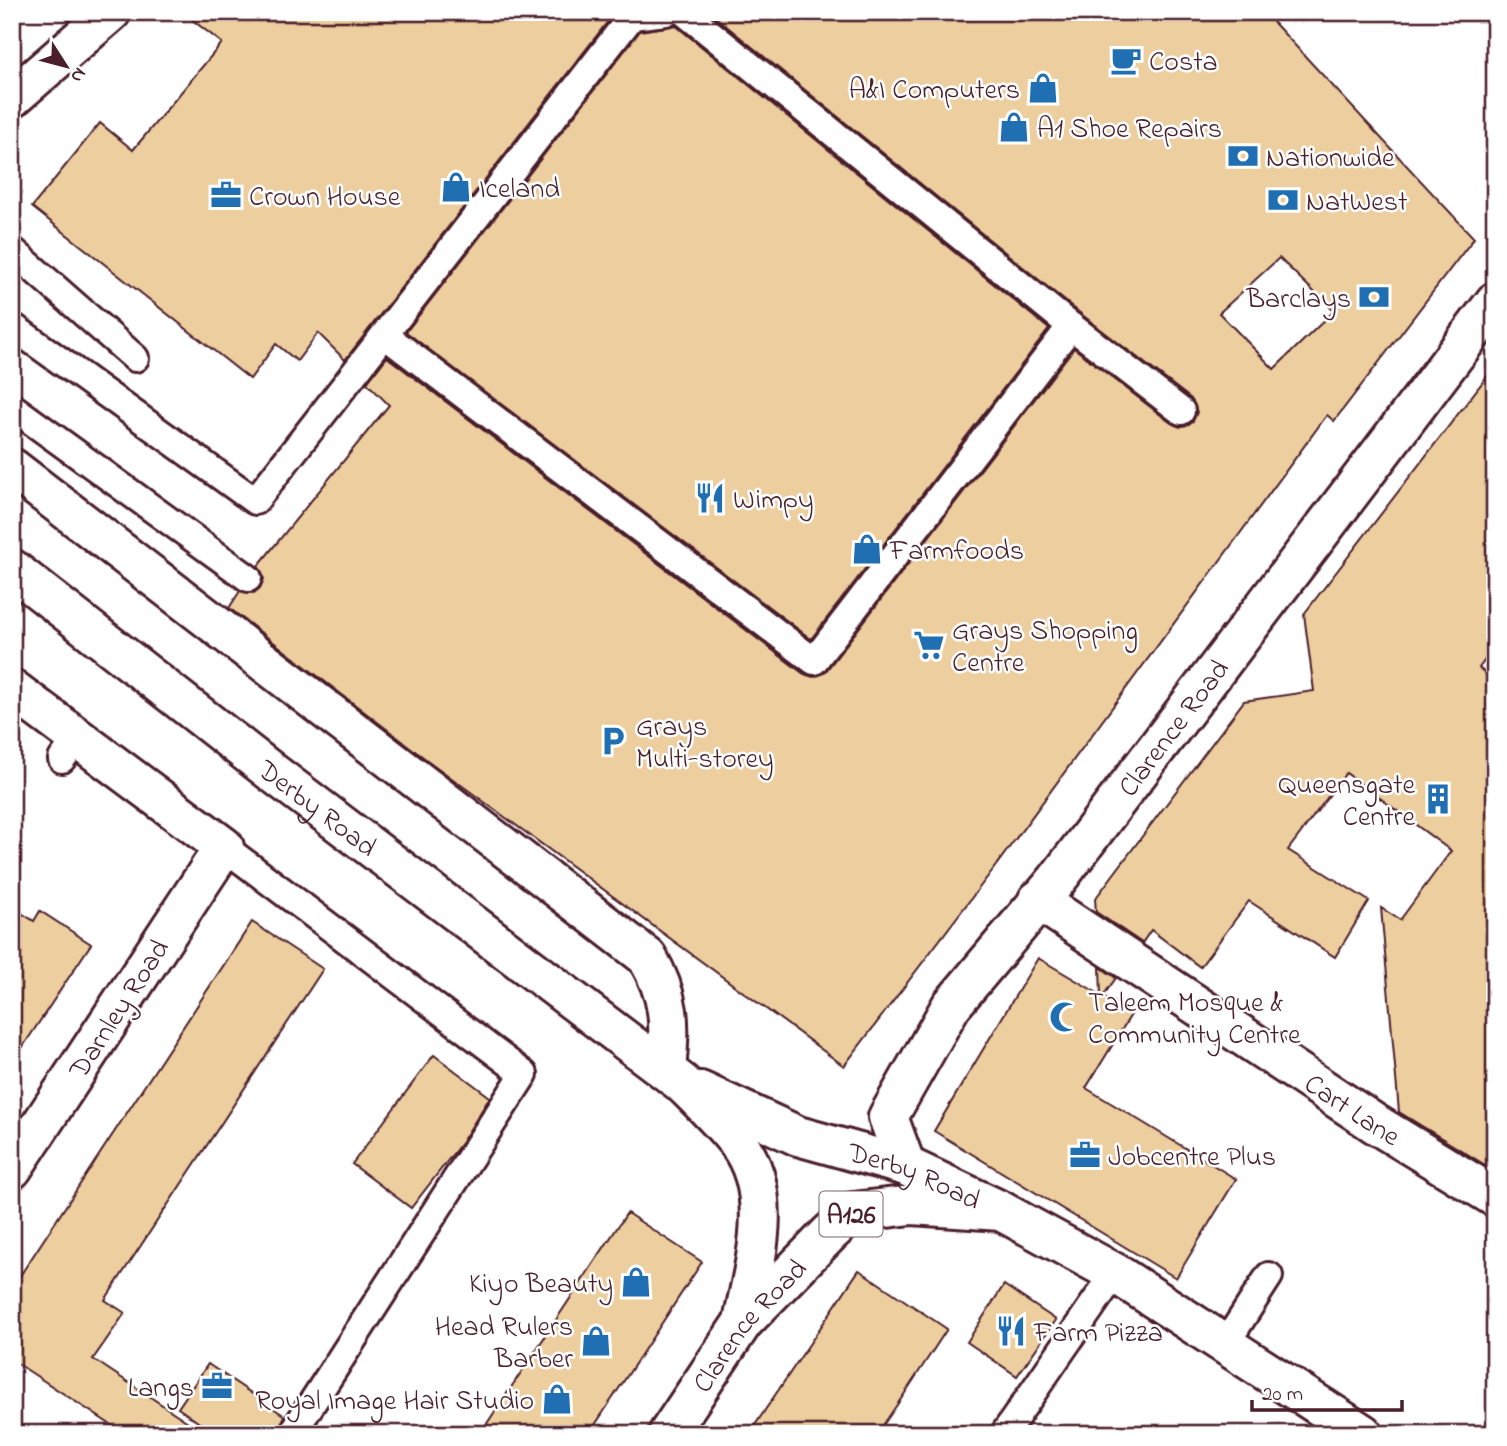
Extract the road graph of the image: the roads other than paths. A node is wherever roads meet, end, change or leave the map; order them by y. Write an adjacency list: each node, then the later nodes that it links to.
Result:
1 (111, 12): 4 (street)
2 (666, 12): 9 (lane)
3 (684, 12): 8 (lane)
4 (12, 98)
5 (12, 250): 10 (lane)
6 (1495, 302): 18 (street, Clarence Road)
7 (12, 326): 9 (lane)
8 (1071, 326): 9 (lane); 12 (lane)
9 (386, 336)
10 (135, 358)
11 (12, 407): 15 (lane)
12 (1181, 411)
13 (12, 468): 19 (street)
14 (12, 569): 19 (street, Derby Road)
15 (248, 578)
16 (12, 689): 17 (street)
17 (224, 847): 21 (street, Darnley Road); 29 (lane)
18 (1038, 900): 20 (street, Clarence Road); 22 (street, Cart Lane)
19 (674, 1076): 20 (street, Derby Road); 26 (street)
20 (906, 1166): 23 (street, Derby Road)
21 (12, 1169)
22 (1495, 1197)
23 (1001, 1211): 24 (street, Derby Road / A126); 26 (street, Clarence Road / A126)
24 (1115, 1273): 27 (street, Derby Road / A126); 31 (lane)
25 (1269, 1276): 27 (lane)
26 (743, 1322): 30 (street, Clarence Road / A126)
27 (1226, 1343): 28 (street, Derby Road / A126)
28 (1344, 1429)
29 (292, 1434)
30 (668, 1434)
31 (1004, 1434)

